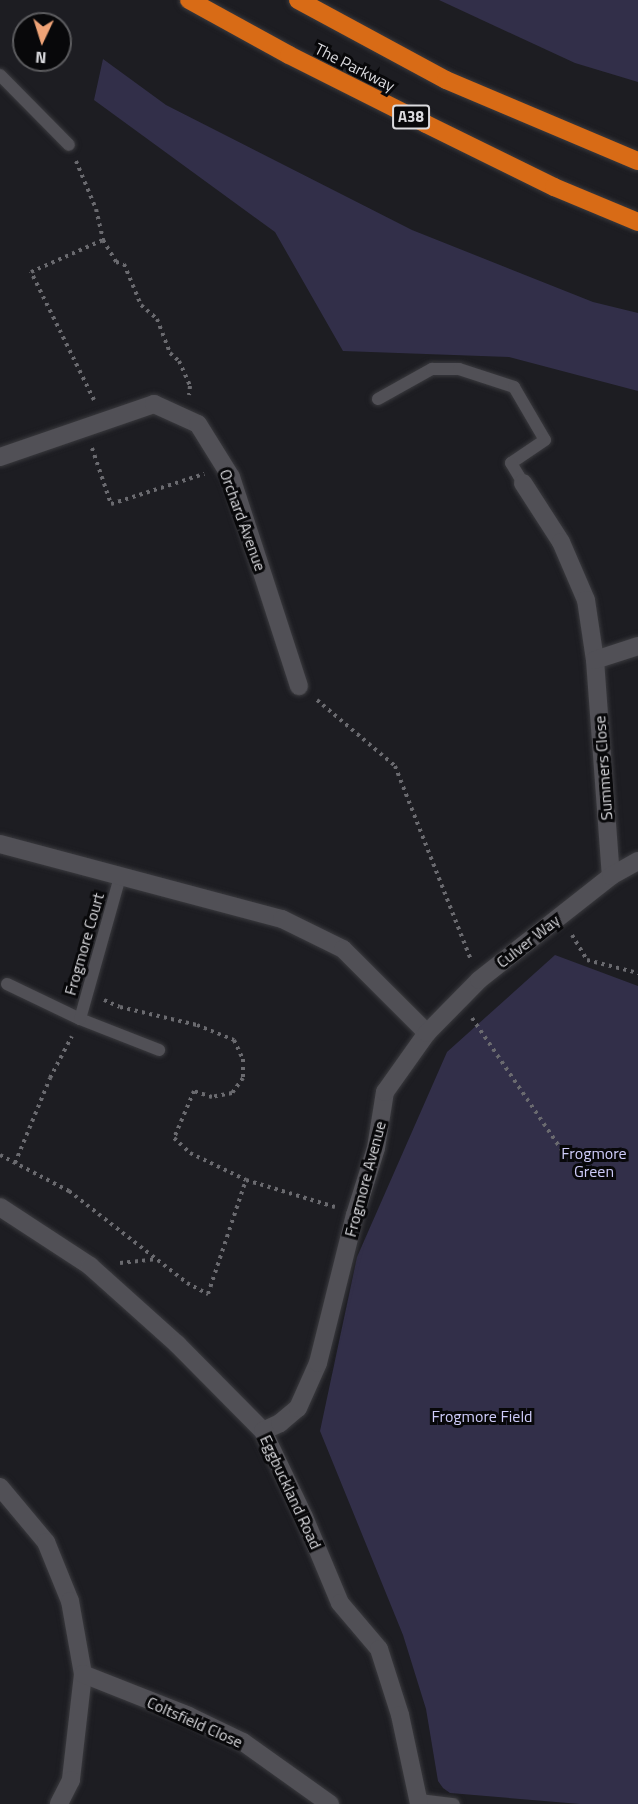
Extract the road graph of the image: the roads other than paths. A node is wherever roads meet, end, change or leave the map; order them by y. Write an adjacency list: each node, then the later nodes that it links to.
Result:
1 (189, 0): 6 (highway, The Parkway / A38)
2 (298, 0): 5 (highway, The Parkway)
3 (0, 75): 4 (lane)
4 (69, 145)
5 (638, 161)
6 (638, 222)
7 (378, 399): 9 (lane)
8 (0, 457): 12 (street, Orchard Avenue)
9 (523, 483): 11 (street, Summers Close)
10 (638, 646): 11 (street)
11 (595, 660): 15 (street, Summers Close)
12 (299, 686)
13 (0, 844): 16 (street)
14 (638, 861): 15 (street, Culver Way)
15 (611, 876): 19 (street, Culver Way)
16 (120, 877): 18 (lane, Frogmore Court); 19 (street)
17 (7, 984): 18 (lane, Frogmore Court)
18 (80, 1020): 20 (lane, Frogmore Court)
19 (427, 1033): 22 (street, Frogmore Avenue)
20 (159, 1050)
21 (0, 1207): 22 (street, Eggbuckland Road)
22 (263, 1431): 25 (street, Eggbuckland Road)
23 (0, 1486): 24 (street)
24 (83, 1674): 26 (street); 27 (street, Coltsfield Close)
25 (419, 1802): 28 (lane)
26 (59, 1804)
27 (330, 1804)
28 (454, 1804)

